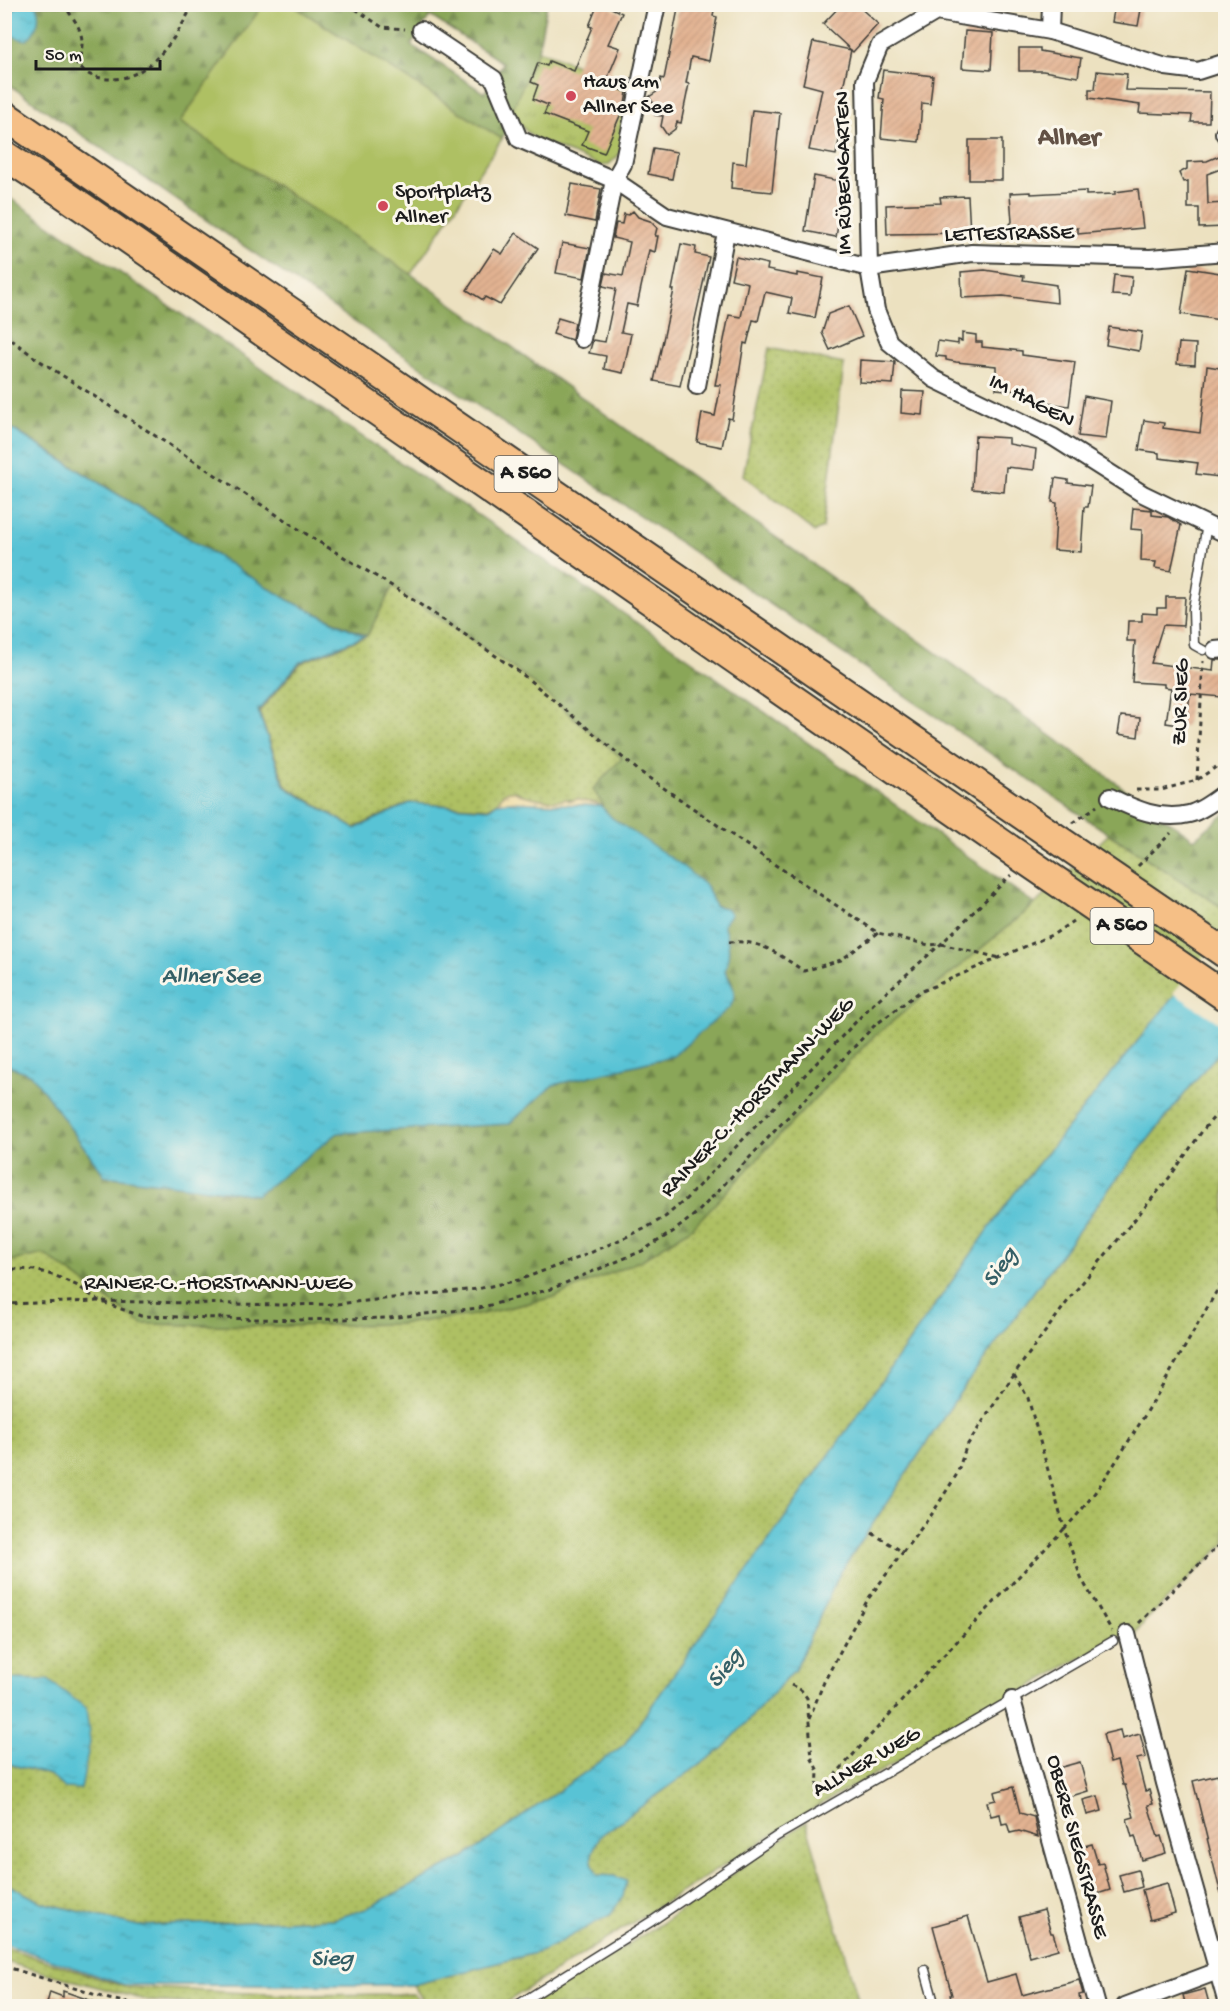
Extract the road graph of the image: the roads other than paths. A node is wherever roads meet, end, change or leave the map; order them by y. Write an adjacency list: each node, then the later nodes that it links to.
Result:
1 (657, 4): 9 (street)
2 (1051, 4): 5 (street)
3 (934, 8): 5 (street, IM RÜBENGARTEN); 12 (street, IM RÜBENGARTEN)
4 (421, 30): 9 (street, LETTESTRASSE)
5 (1050, 31): 6 (street, IM RÜBENGARTEN)
6 (1226, 62)
7 (4, 115): 20 (highway, A 560, bridge)
8 (4, 154): 21 (highway, A 560, bridge)
9 (614, 180): 10 (street, LETTESTRASSE); 13 (street)
10 (726, 232): 12 (street, LETTESTRASSE); 14 (street)
11 (1226, 252): 12 (street, LETTESTRASSE)
12 (869, 268): 15 (street, IM HAGEN)
13 (582, 339)
14 (697, 386)
15 (1207, 524): 16 (street, IM HAGEN); 17 (lane, ZUR SIEG)
16 (1225, 529)
17 (1215, 650)
18 (1226, 792): 19 (street)
19 (1110, 796)
20 (1226, 954)
21 (1226, 997)
22 (1119, 1638): 23 (lane, ALLNER WEG); 25 (street)
23 (1012, 1700): 27 (lane, ALLNER WEG); 29 (street, OBERE SIEGSTRASSE)
24 (925, 1970): 28 (lane)
25 (1222, 1970): 26 (street); 30 (street)
26 (1226, 2000)
27 (516, 2007)
28 (935, 2007)
29 (1097, 2007)
30 (1125, 2007)

